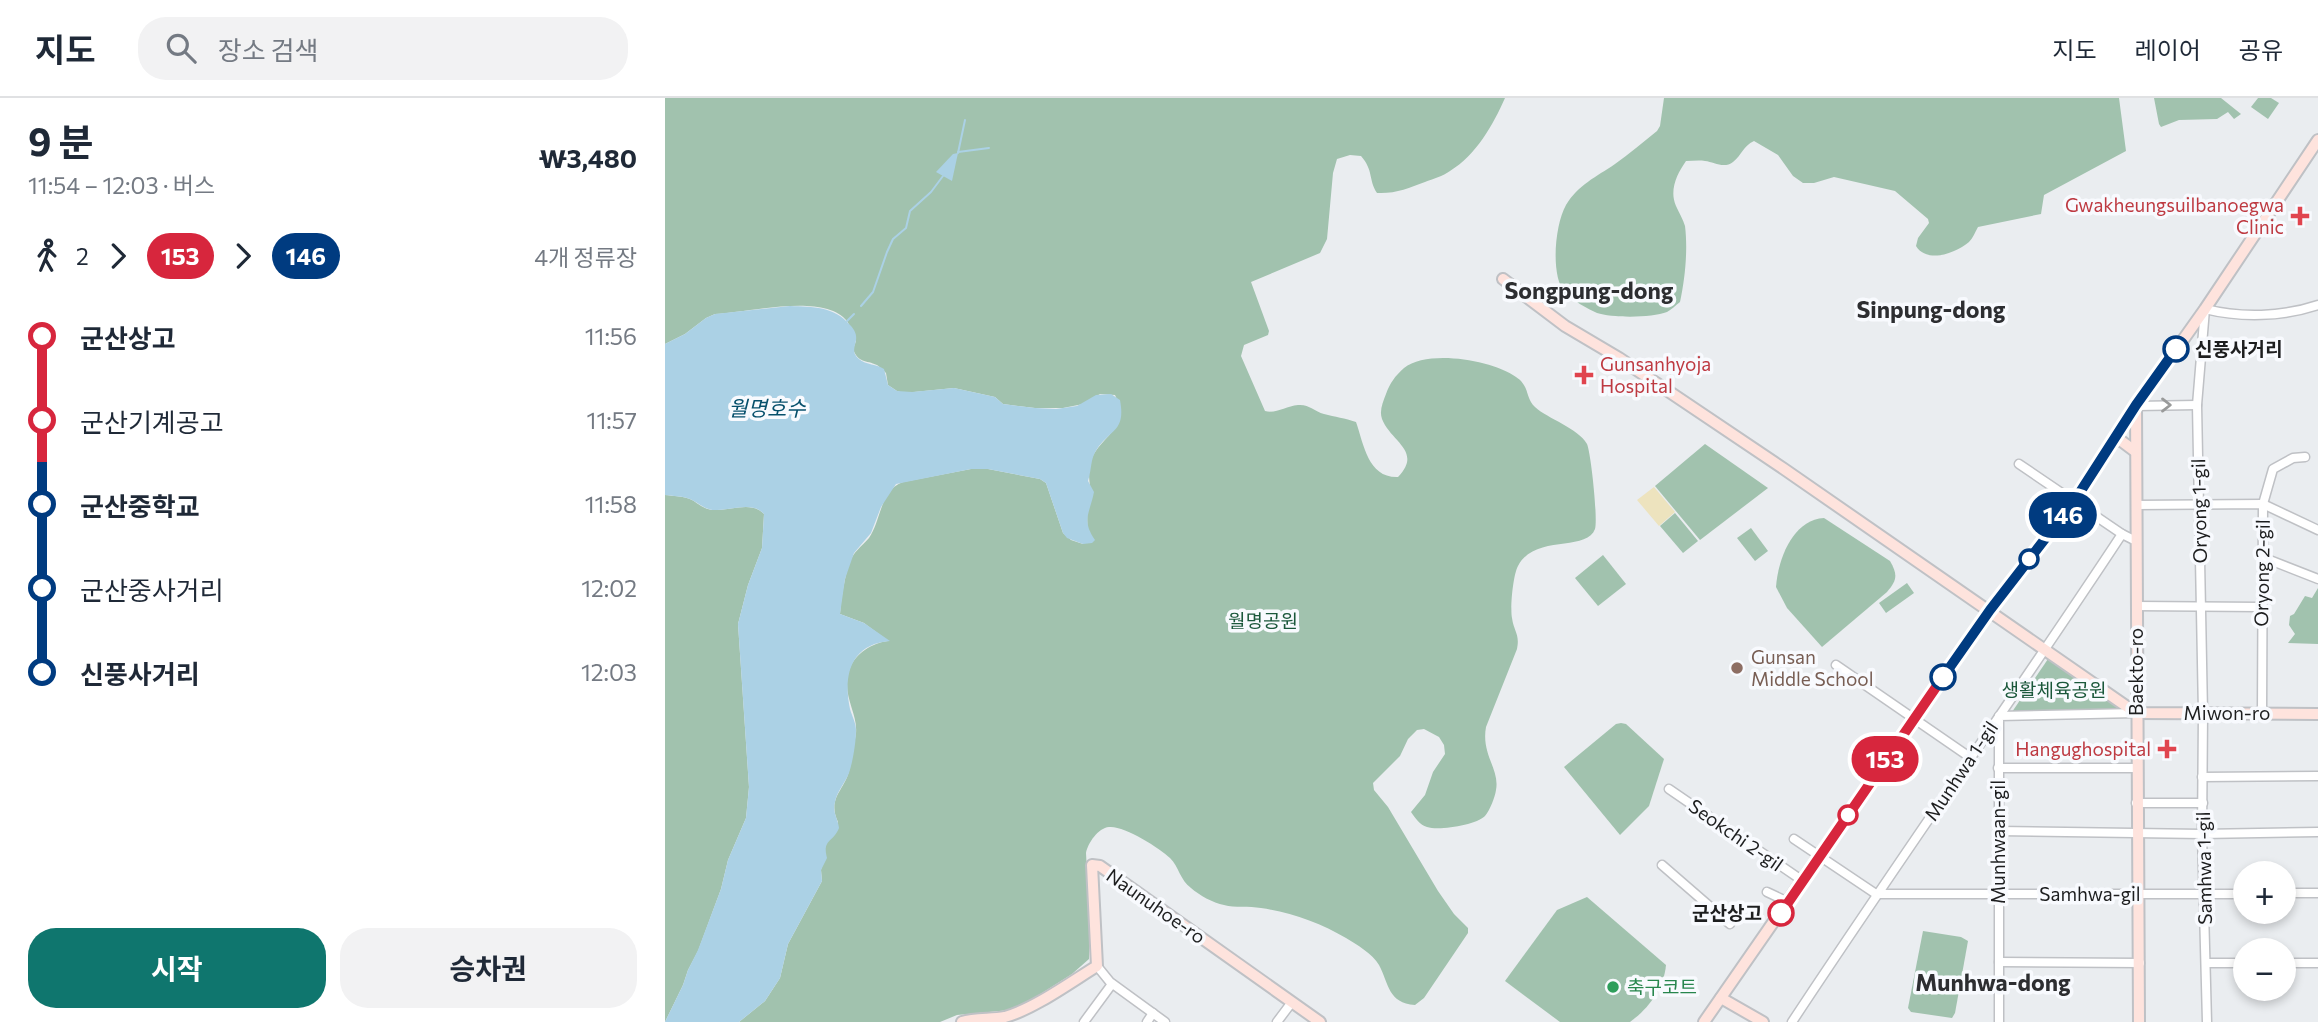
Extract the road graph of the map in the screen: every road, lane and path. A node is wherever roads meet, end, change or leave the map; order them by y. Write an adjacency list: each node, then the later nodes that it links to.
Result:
1 (2318, 140): 4 (street)
2 (1503, 279): 23 (street)
3 (2318, 305): 4 (street)
4 (2205, 309): 5 (street); 6 (street, Oryong 1-gil)
5 (2136, 405): 6 (street, one-way to 6); 7 (street); 8 (street, Baekto-ro)
6 (2197, 405): 12 (street, Oryong 1-gil)
7 (2112, 442): 8 (street); 11 (street)
8 (2136, 452): 14 (street, Baekto-ro)
9 (2305, 457): 13 (street, Oryong 2-gil)
10 (2019, 464): 11 (street)
11 (2075, 500): 16 (street); 23 (street)
12 (2198, 504): 13 (street); 14 (street); 20 (street, Oryong 1-gil)
13 (2263, 504): 15 (street); 18 (street, Oryong 2-gil)
14 (2136, 505): 17 (street, Baekto-ro)
15 (2318, 530)
16 (2122, 534): 17 (street); 24 (street, Munhwa 1-gil)
17 (2136, 541): 21 (street, Baekto-ro)
18 (2262, 557): 19 (street); 22 (street, Oryong 2-gil)
19 (2318, 579)
20 (2200, 605): 21 (street); 22 (street); 27 (street, Oryong 1-gil)
21 (2136, 607): 26 (street, Baekto-ro)
22 (2261, 607): 28 (street, Oryong 2-gil)
23 (1990, 610): 24 (street); 31 (street)
24 (2046, 649): 26 (street); 30 (street, Munhwa 1-gil)
25 (1836, 665): 31 (street)
26 (2136, 713): 27 (street, Miwon-ro); 30 (street); 34 (street, Baekto-ro)
27 (2203, 713): 28 (street, Miwon-ro); 36 (street, Samhwa 1-gil)
28 (2262, 713): 29 (street, Miwon-ro)
29 (2318, 714)
30 (1999, 716): 32 (street, Munhwa 1-gil); 33 (street, Munhwaan-gil)
31 (1914, 719): 32 (street); 45 (street)
32 (1971, 758): 50 (street, Munhwa 1-gil)
33 (1998, 768): 34 (street); 40 (street, Munhwaan-gil)
34 (2136, 768): 38 (street, Baekto-ro)
35 (2318, 776): 36 (street)
36 (2202, 777): 39 (street, Samhwa 1-gil)
37 (1669, 789): 47 (street, Seokchi 2-gil)
38 (2136, 803): 39 (street); 41 (street, Baekto-ro)
39 (2203, 803): 43 (street, Samhwa 1-gil)
40 (1999, 831): 41 (street); 55 (street, Munhwaan-gil)
41 (2136, 832): 43 (street); 51 (street, Baekto-ro)
42 (2318, 832): 43 (street)
43 (2202, 834): 52 (street, Samhwa 1-gil)
44 (1794, 839): 45 (street)
45 (1821, 856): 47 (street); 50 (street)
46 (1662, 865): 57 (street)
47 (1803, 881): 56 (street)
48 (1767, 892): 56 (street)
49 (2318, 893): 54 (street)
50 (1876, 894): 55 (street, Samhwa-gil); 78 (street, Munhwa 1-gil)
51 (2140, 894): 52 (street, Samhwa-gil); 55 (street, Samhwa-gil); 59 (street, Baekto-ro)
52 (2203, 894): 53 (street, Samhwa-gil); 60 (street, Samhwa 1-gil)
53 (2233, 894)
54 (2296, 894)
55 (1998, 895): 58 (street, Munhwaan-gil)
56 (1788, 902): 66 (street)
57 (1730, 924)
58 (1999, 962): 59 (street); 79 (street, Munhwaan-gil)
59 (2140, 963): 80 (street, Baekto-ro)
60 (2206, 963): 61 (street); 81 (street, Samhwa 1-gil)
61 (2233, 963)
62 (2296, 963): 63 (street)
63 (2318, 963)
64 (1097, 966): 65 (street); 67 (street, Naunuhoe-ro); 69 (street)
65 (1112, 984): 68 (street); 71 (street)
66 (1721, 998): 76 (street); 77 (street)
67 (1292, 1002): 74 (street); 75 (street, Naunuhoe-ro)
68 (1153, 1013): 72 (street); 73 (street)
69 (977, 1020): 70 (street)
70 (962, 1022)
71 (1084, 1022)
72 (1147, 1022)
73 (1165, 1022)
74 (1277, 1022)
75 (1320, 1022)
76 (1705, 1022)
77 (1763, 1022)
78 (1792, 1022)
79 (1999, 1022)
80 (2139, 1022)
81 (2207, 1022)

